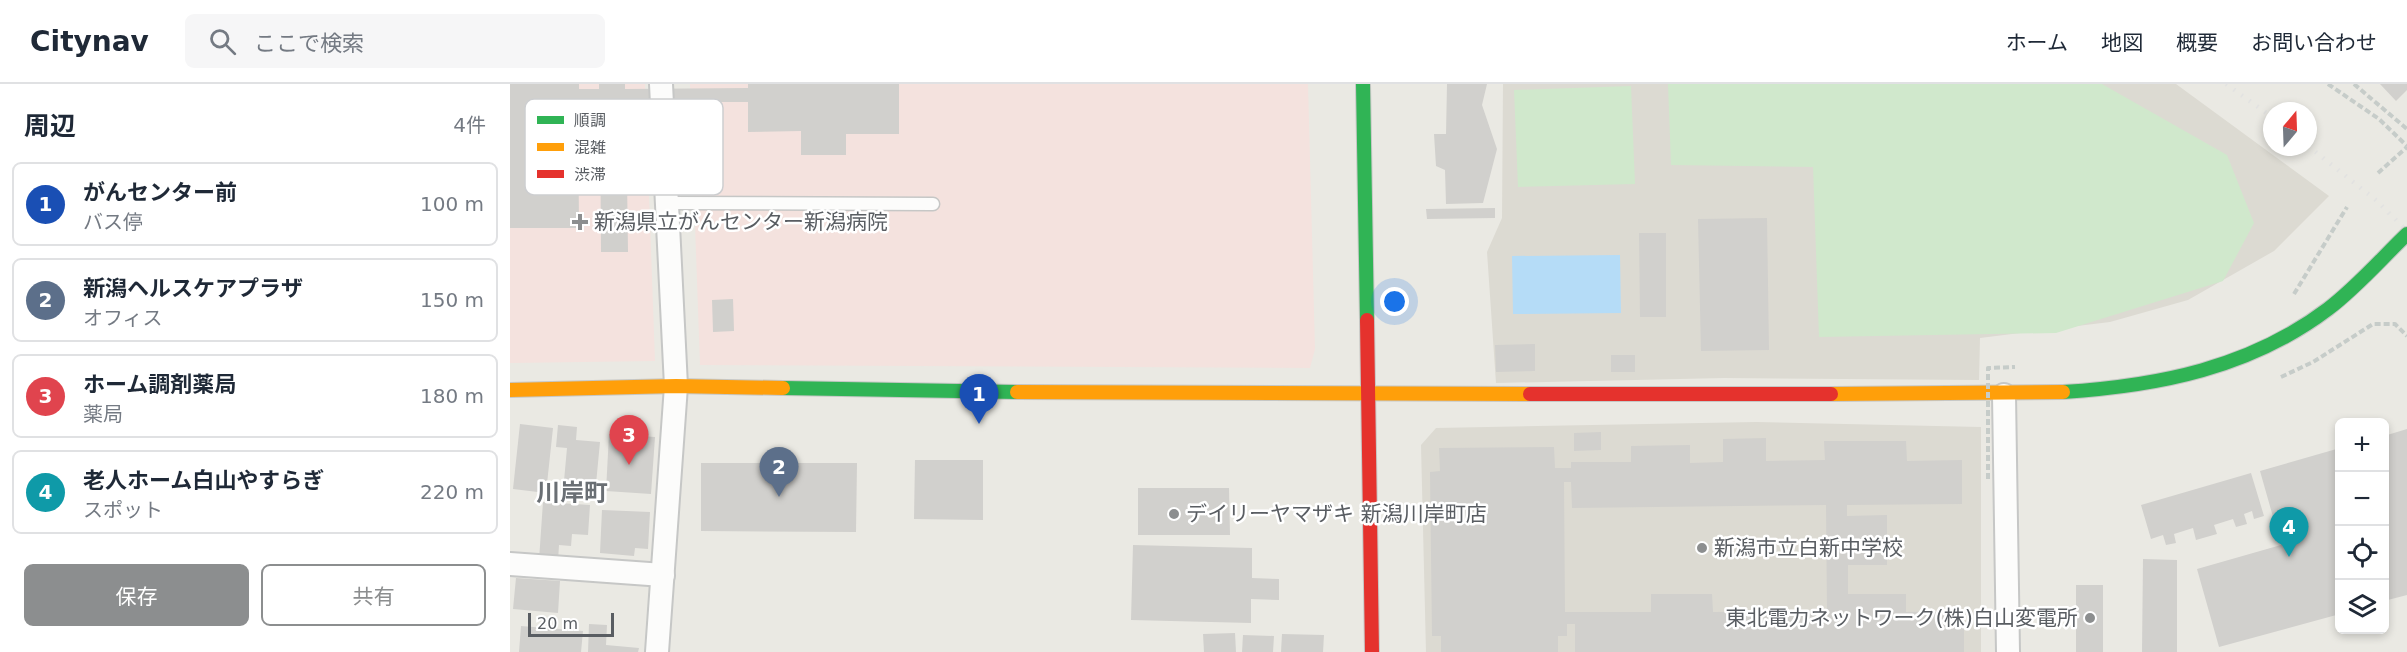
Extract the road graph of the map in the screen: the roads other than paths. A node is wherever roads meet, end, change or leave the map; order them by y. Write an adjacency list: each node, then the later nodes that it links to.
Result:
1 (662, 84): 3 (street)
2 (1363, 84): 10 (street)
3 (663, 99)
4 (667, 195): 5 (street)
5 (667, 203): 6 (lane); 8 (street)
6 (933, 204)
7 (2407, 234): 11 (street)
8 (676, 386): 9 (street); 10 (street); 13 (street)
9 (510, 390)
10 (1367, 393): 11 (street); 15 (street)
11 (2004, 395): 16 (street)
12 (510, 564): 13 (street)
13 (663, 575): 14 (street)
14 (657, 652)
15 (1372, 652)
16 (2008, 652)

